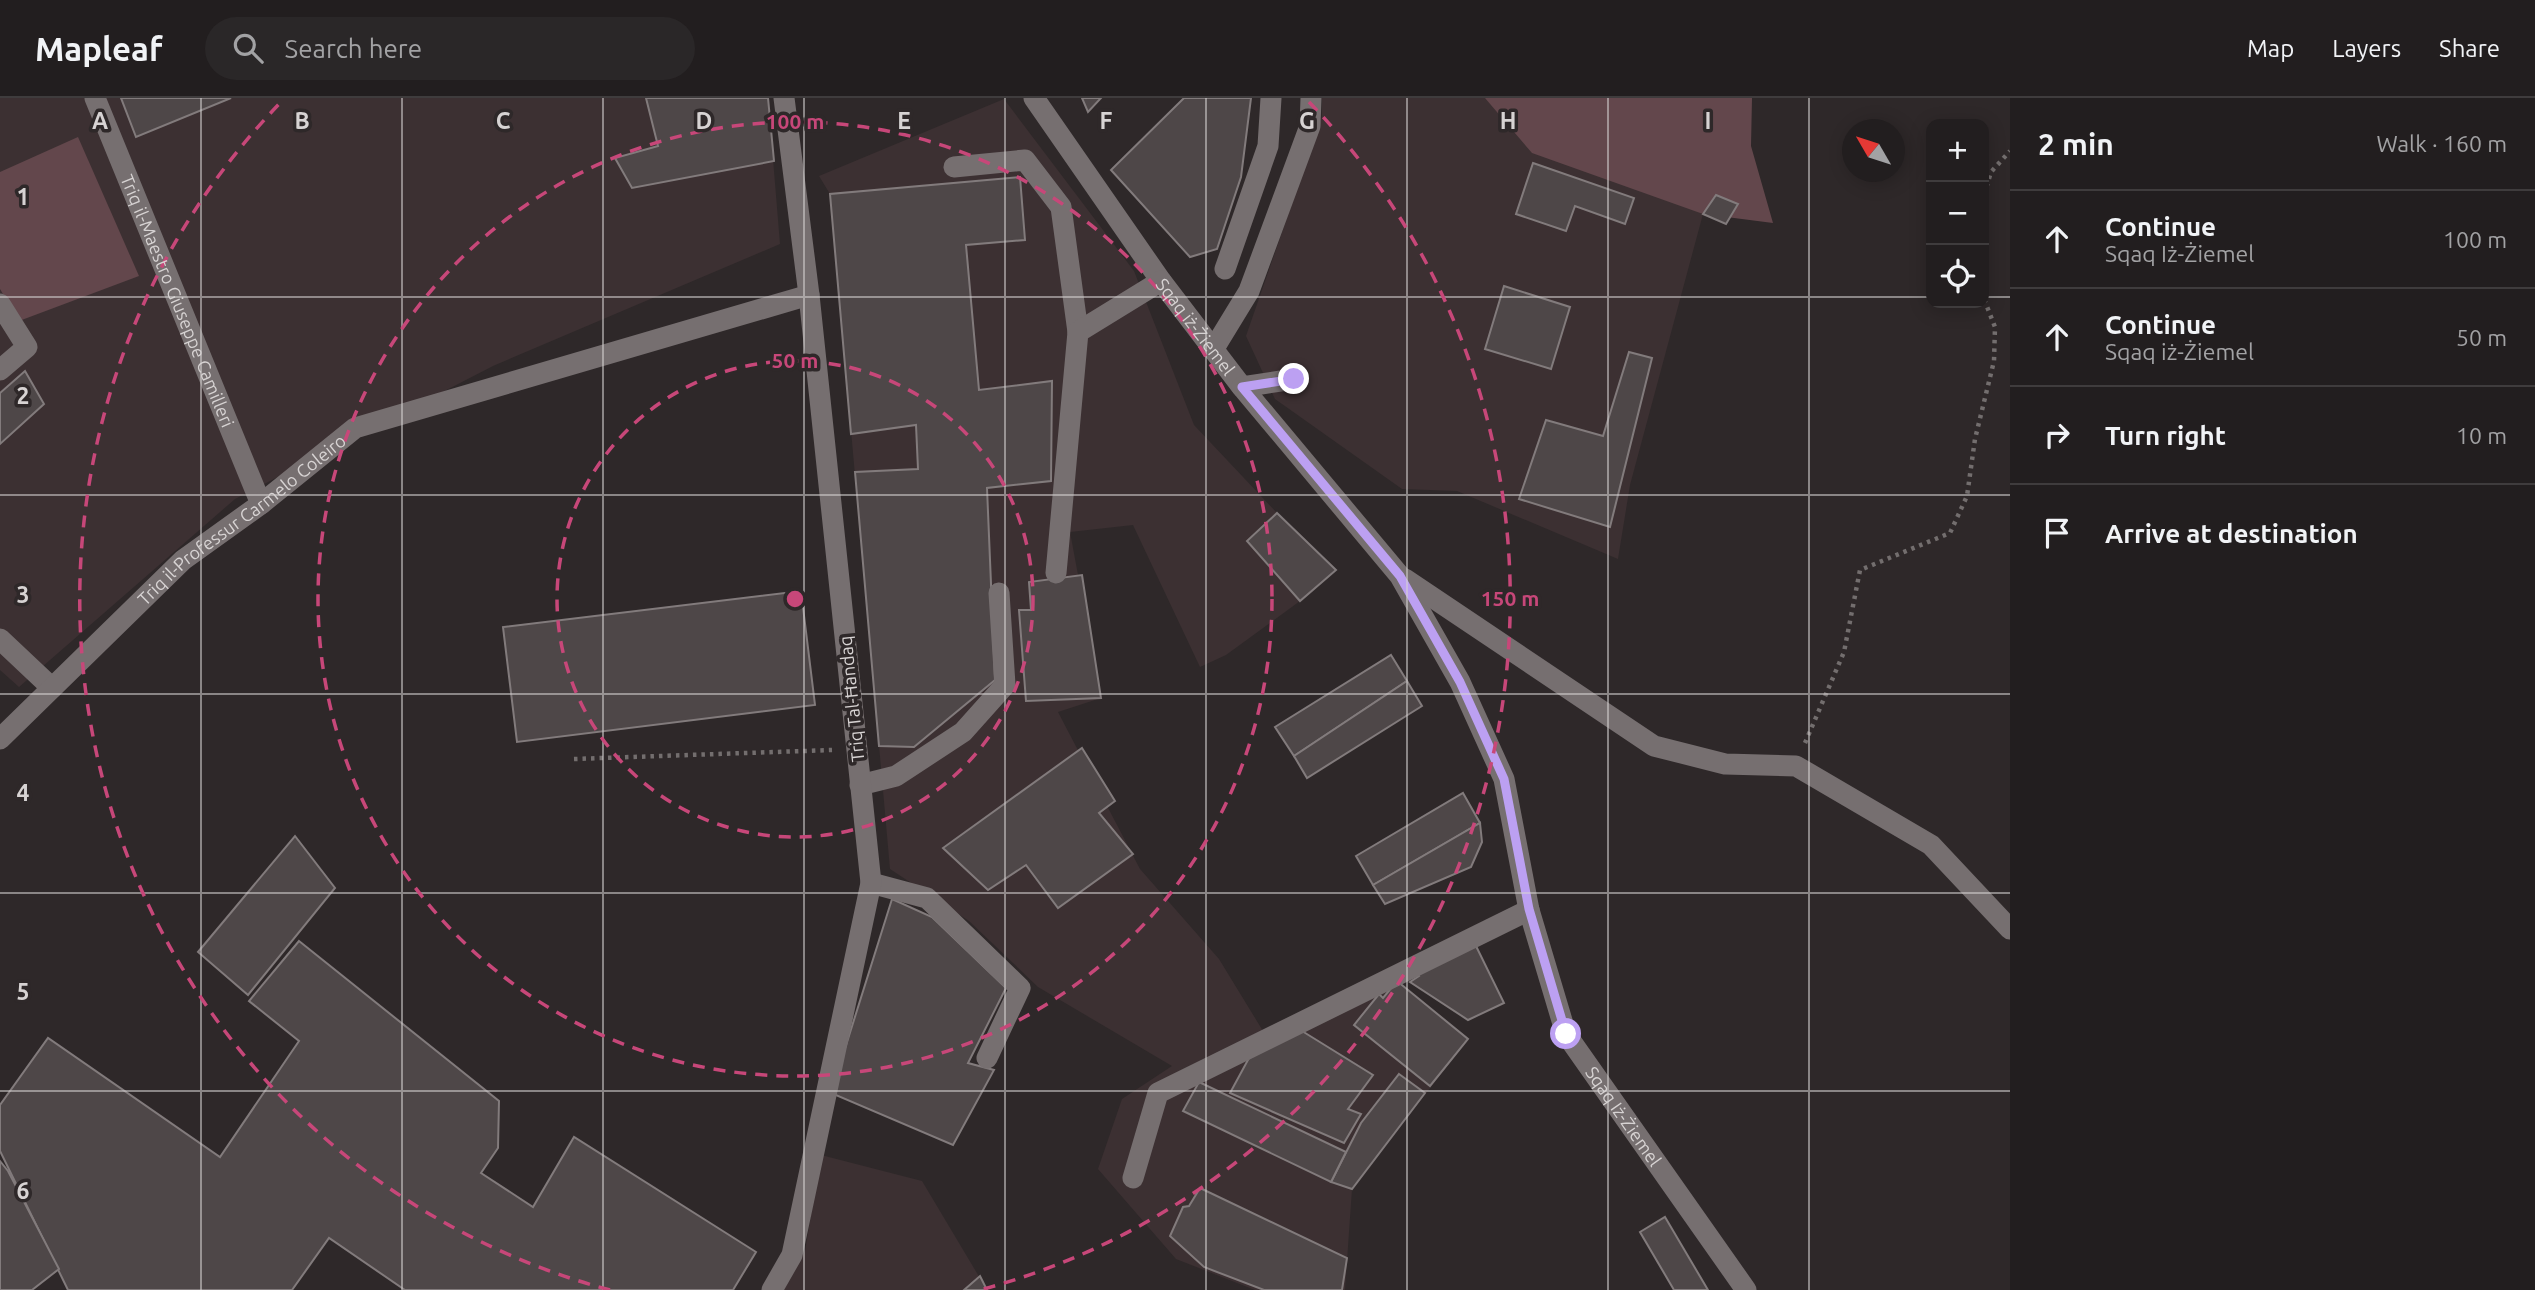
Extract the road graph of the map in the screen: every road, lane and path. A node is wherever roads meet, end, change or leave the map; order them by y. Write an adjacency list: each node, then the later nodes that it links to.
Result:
1 (95, 98): 19 (street, Triq il-Maestro Giuseppe Camilleri)
2 (784, 98): 11 (street, Triq Tal-Ħandaq)
3 (1034, 98): 10 (street, Sqaq iż-Żiemel)
4 (1271, 98): 9 (street)
5 (1311, 98): 15 (street)
6 (2010, 151): 8 (path)
7 (954, 167): 14 (street)
8 (1988, 182)
9 (1225, 269)
10 (1161, 281): 14 (street); 15 (street, Sqaq iż-Żiemel)
11 (809, 295): 19 (street, Triq il-Professur Carmelo Coleiro); 26 (street, Triq Tal-Ħandaq)
12 (0, 304): 16 (street)
13 (1988, 308): 28 (path)
14 (1079, 332): 20 (street)
15 (1213, 350): 18 (street, Sqaq iż-Żiemel)
16 (0, 370)
17 (1294, 379): 18 (street)
18 (1242, 387): 21 (street, Sqaq iż-Żiemel)
19 (261, 504): 24 (street, Triq il-Professur Carmelo Coleiro)
20 (1056, 573)
21 (1400, 576): 28 (street); 31 (street, Sqaq Iż-Żiemel)
22 (999, 593): 29 (street)
23 (0, 639): 24 (street)
24 (52, 688): 25 (street, Triq il-Professur Carmelo Coleiro)
25 (0, 739)
26 (855, 749): 27 (path); 29 (street, Triq Tal-Ħandaq)
27 (574, 759)
28 (1796, 766): 32 (street)
29 (860, 785): 30 (street, Triq Tal-Ħandaq)
30 (871, 883): 33 (street); 35 (street, Triq Tal-Ħandaq)
31 (1529, 909): 34 (street); 36 (street, Sqaq Iż-Żiemel)
32 (2010, 929)
33 (987, 1058)
34 (1133, 1178)
35 (772, 1290)
36 (1746, 1290)

